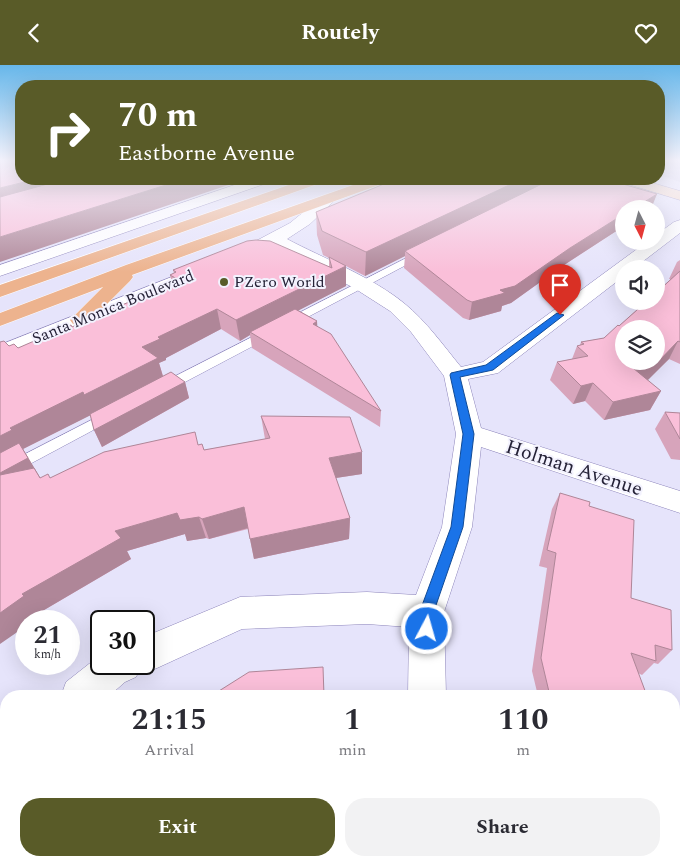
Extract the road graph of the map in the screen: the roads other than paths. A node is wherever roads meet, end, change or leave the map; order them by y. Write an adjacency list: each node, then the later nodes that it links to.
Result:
1 (213, 197): 11 (street)
2 (266, 197): 13 (main road)
3 (334, 197): 4 (main road, Santa Monica Boulevard)
4 (327, 200): 6 (street, Santa Monica Boulevard); 10 (main road, Santa Monica Boulevard)
5 (680, 225): 17 (street)
6 (274, 240): 8 (street, Santa Monica Boulevard); 12 (street)
7 (435, 246): 12 (lane)
8 (248, 251)
9 (222, 262): 15 (street, Santa Monica Boulevard)
10 (132, 269): 14 (main road, Santa Monica Boulevard); 15 (main road)
11 (0, 271)
12 (361, 284): 17 (street); 18 (lane)
13 (0, 291)
14 (0, 320)
15 (80, 320): 16 (street, Santa Monica Boulevard)
16 (0, 353)
17 (455, 375): 20 (street)
18 (149, 396)
19 (123, 409): 21 (lane)
20 (469, 434): 22 (street, Holman Avenue); 23 (street)
21 (0, 474)
22 (680, 502)
23 (427, 611): 24 (street); 27 (street)
24 (155, 650)
25 (105, 675): 26 (street)
26 (87, 690)
27 (427, 690)

